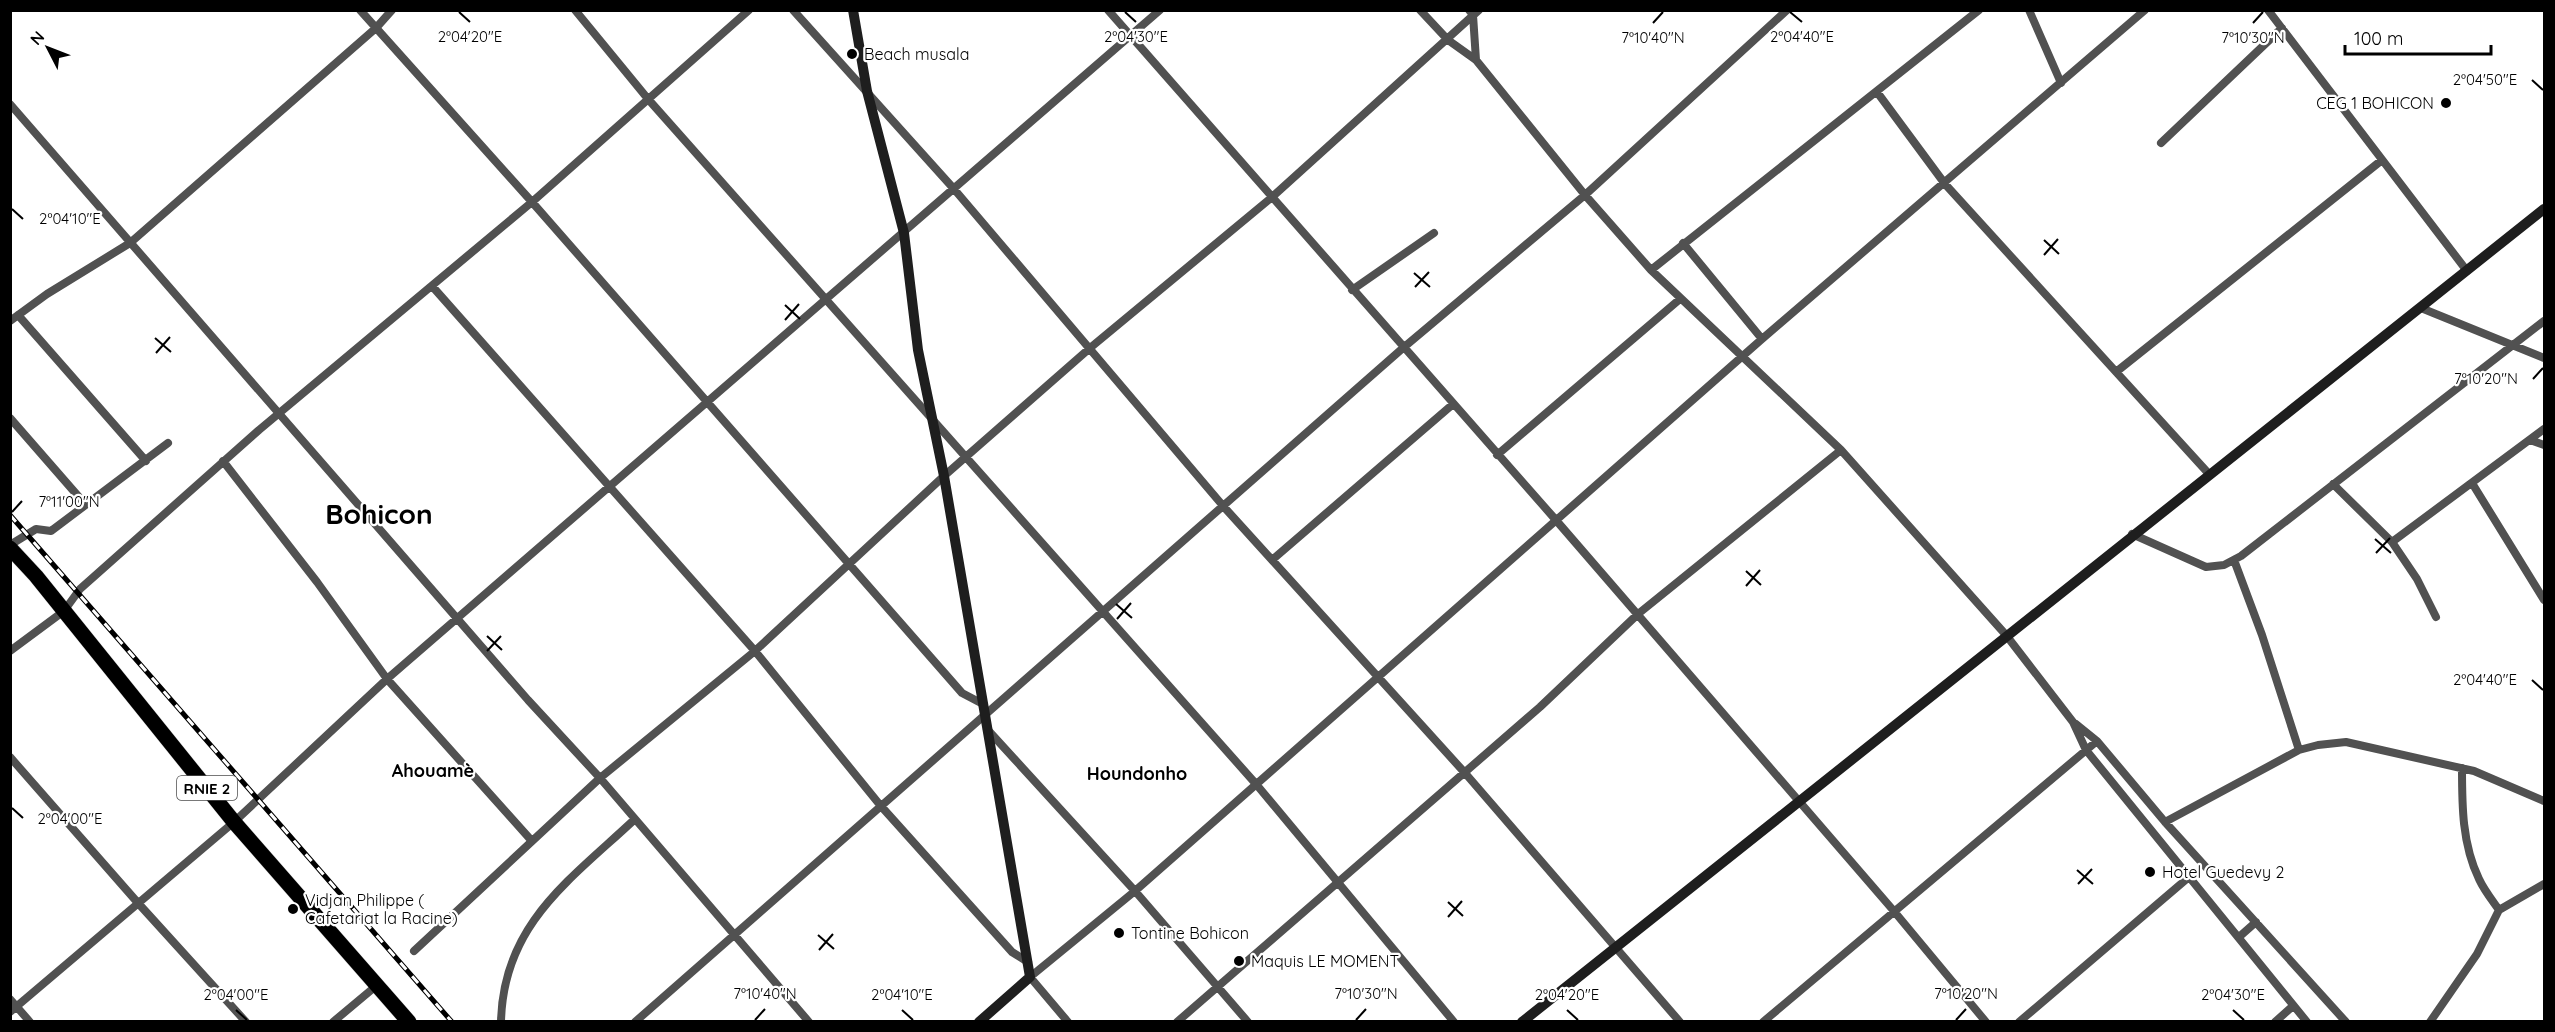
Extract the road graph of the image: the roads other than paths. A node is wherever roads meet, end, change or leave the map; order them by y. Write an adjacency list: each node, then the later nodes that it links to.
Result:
1 (360, 10): 16 (street)
2 (392, 10): 16 (street)
3 (575, 10): 24 (street)
4 (749, 10): 24 (street)
5 (793, 10): 22 (street)
6 (853, 10): 22 (street)
7 (1108, 10): 18 (street)
8 (1160, 10): 18 (street)
9 (1420, 10): 19 (street)
10 (1787, 10): 30 (street)
11 (1978, 10): 23 (street)
12 (2029, 10): 21 (street)
13 (2145, 10): 21 (street)
14 (2268, 10): 17 (street)
15 (1473, 12): 19 (street); 20 (street)
16 (375, 28): 32 (street); 36 (street)
17 (2282, 28): 26 (street); 27 (street)
18 (1131, 37): 29 (street); 31 (street)
19 (1448, 40): 20 (street); 31 (street)
20 (1476, 60): 30 (street)
21 (2061, 83): 28 (street)
22 (867, 92): 29 (street); 35 (street)
23 (1877, 92): 28 (street); 37 (street)
24 (648, 99): 32 (street); 42 (street)
25 (10, 104): 36 (street)
26 (2161, 143)
27 (2382, 160): 39 (street); 54 (street)
28 (1945, 184): 48 (street); 54 (street)
29 (954, 189): 35 (street); 50 (street)
30 (1585, 195): 38 (street); 51 (street)
31 (1271, 198): 41 (street); 50 (street)
32 (532, 202): 40 (street); 55 (street)
33 (2544, 209): 39 (street)
34 (1434, 232): 41 (street)
35 (904, 233): 42 (street); 59 (street)
36 (130, 243): 45 (street); 57 (street)
37 (1683, 243): 38 (street); 48 (street)
38 (1651, 270): 43 (street)
39 (2467, 271): 44 (street)
40 (432, 286): 57 (street); 73 (street)
41 (1352, 290): 51 (street)
42 (827, 297): 55 (street); 59 (street)
43 (1680, 299): 52 (street); 65 (street)
44 (2421, 308): 49 (street); 69 (street)
45 (18, 315): 46 (street); 67 (street)
46 (10, 321)
47 (2544, 321): 49 (street)
48 (1762, 339): 52 (street)
49 (2510, 346): 53 (street); 72 (street)
50 (1090, 348): 66 (street); 75 (street)
51 (1403, 348): 56 (street); 75 (street)
52 (1744, 356): 64 (street); 76 (street)
53 (2544, 358)
54 (2116, 372): 69 (street)
55 (707, 403): 73 (street); 82 (street)
56 (1452, 405): 65 (street); 80 (street)
57 (280, 412): 68 (street); 88 (street)
58 (10, 418): 74 (street)
59 (933, 422): 66 (street); 70 (street)
60 (2544, 429): 61 (street)
61 (2530, 440): 63 (street); 71 (street)
62 (168, 443): 67 (street)
63 (2544, 445)
64 (1841, 450): 86 (street); 89 (street)
65 (1497, 455): 76 (street)
66 (967, 458): 70 (street); 85 (street)
67 (146, 461): 74 (street)
68 (223, 462): 84 (street); 93 (street)
69 (2209, 474): 77 (street)
70 (944, 476): 82 (street); 94 (street)
71 (2472, 483): 78 (street); 83 (street)
72 (2333, 484): 78 (street); 81 (street)
73 (609, 489): 88 (street); 91 (street)
74 (84, 504): 79 (street)
75 (1224, 507): 80 (street); 85 (street)
76 (1555, 519): 86 (street); 92 (street)
77 (2132, 534): 81 (street); 89 (street)
78 (2392, 542): 87 (street)
79 (10, 546): 84 (highway, RNIE 2)
80 (1272, 560): 92 (street)
81 (2234, 560): 100 (street)
82 (851, 565): 91 (street); 94 (street)
83 (2544, 600)
84 (64, 611): 90 (street); 110 (highway, RNIE 2)
85 (1103, 611): 95 (street); 105 (street)
86 (1638, 614): 103 (street); 107 (street)
87 (2436, 617)
88 (456, 618): 93 (street); 104 (street)
89 (2006, 635): 96 (street); 107 (street)
90 (10, 651)
91 (755, 651): 104 (street); 108 (street)
92 (1377, 676): 103 (street); 105 (street)
93 (387, 678): 110 (street); 112 (street)
94 (981, 703): 95 (street)
95 (984, 715): 97 (street); 108 (street)
96 (2073, 722): 98 (street); 99 (street)
97 (987, 729): 116 (street); 125 (street)
98 (2097, 741): 99 (street); 111 (street)
99 (2086, 750): 113 (street); 118 (street)
100 (2299, 750): 102 (street); 111 (street)
101 (10, 757): 117 (street)
102 (2462, 768): 106 (street); 119 (street)
103 (1465, 773): 114 (street); 123 (street)
104 (600, 778): 109 (street); 112 (street)
105 (1256, 784): 114 (street); 116 (street)
106 (2544, 801)
107 (1799, 802): 118 (street); 123 (street)
108 (880, 806): 121 (street); 125 (street)
109 (635, 819): 121 (street); 137 (street)
110 (234, 822): 117 (street); 127 (highway, RNIE 2)
111 (2165, 822): 120 (street)
112 (531, 840): 124 (street)
113 (2189, 877): 122 (street); 148 (street)
114 (1339, 881): 128 (street); 144 (street)
115 (2544, 884): 119 (street)
116 (1135, 891): 126 (street); 128 (street)
117 (138, 903): 131 (street); 134 (street)
118 (1893, 910): 146 (street); 147 (street)
119 (2499, 910): 152 (street)
120 (2256, 922): 122 (street); 151 (street)
121 (734, 936): 138 (street); 139 (street)
122 (2239, 937): 130 (street)
123 (1616, 947): 132 (street); 145 (street)
124 (414, 951)
125 (1028, 962): 126 (street)
126 (1030, 977): 140 (street); 141 (street)
127 (376, 986): 135 (street); 136 (highway, RNIE 2)
128 (1218, 987): 142 (street); 143 (street)
129 (10, 999): 131 (street)
130 (2293, 1006): 149 (street); 150 (street)
131 (14, 1009): 133 (street)
132 (1524, 1021)
133 (30, 1022)
134 (246, 1022)
135 (333, 1022)
136 (410, 1022)
137 (501, 1022)
138 (635, 1022)
139 (809, 1022)
140 (979, 1022)
141 (1068, 1022)
142 (1177, 1022)
143 (1248, 1022)
144 (1454, 1022)
145 (1680, 1022)
146 (1763, 1022)
147 (1986, 1022)
148 (2019, 1022)
149 (2275, 1022)
150 (2307, 1022)
151 (2346, 1022)
152 (2430, 1022)

